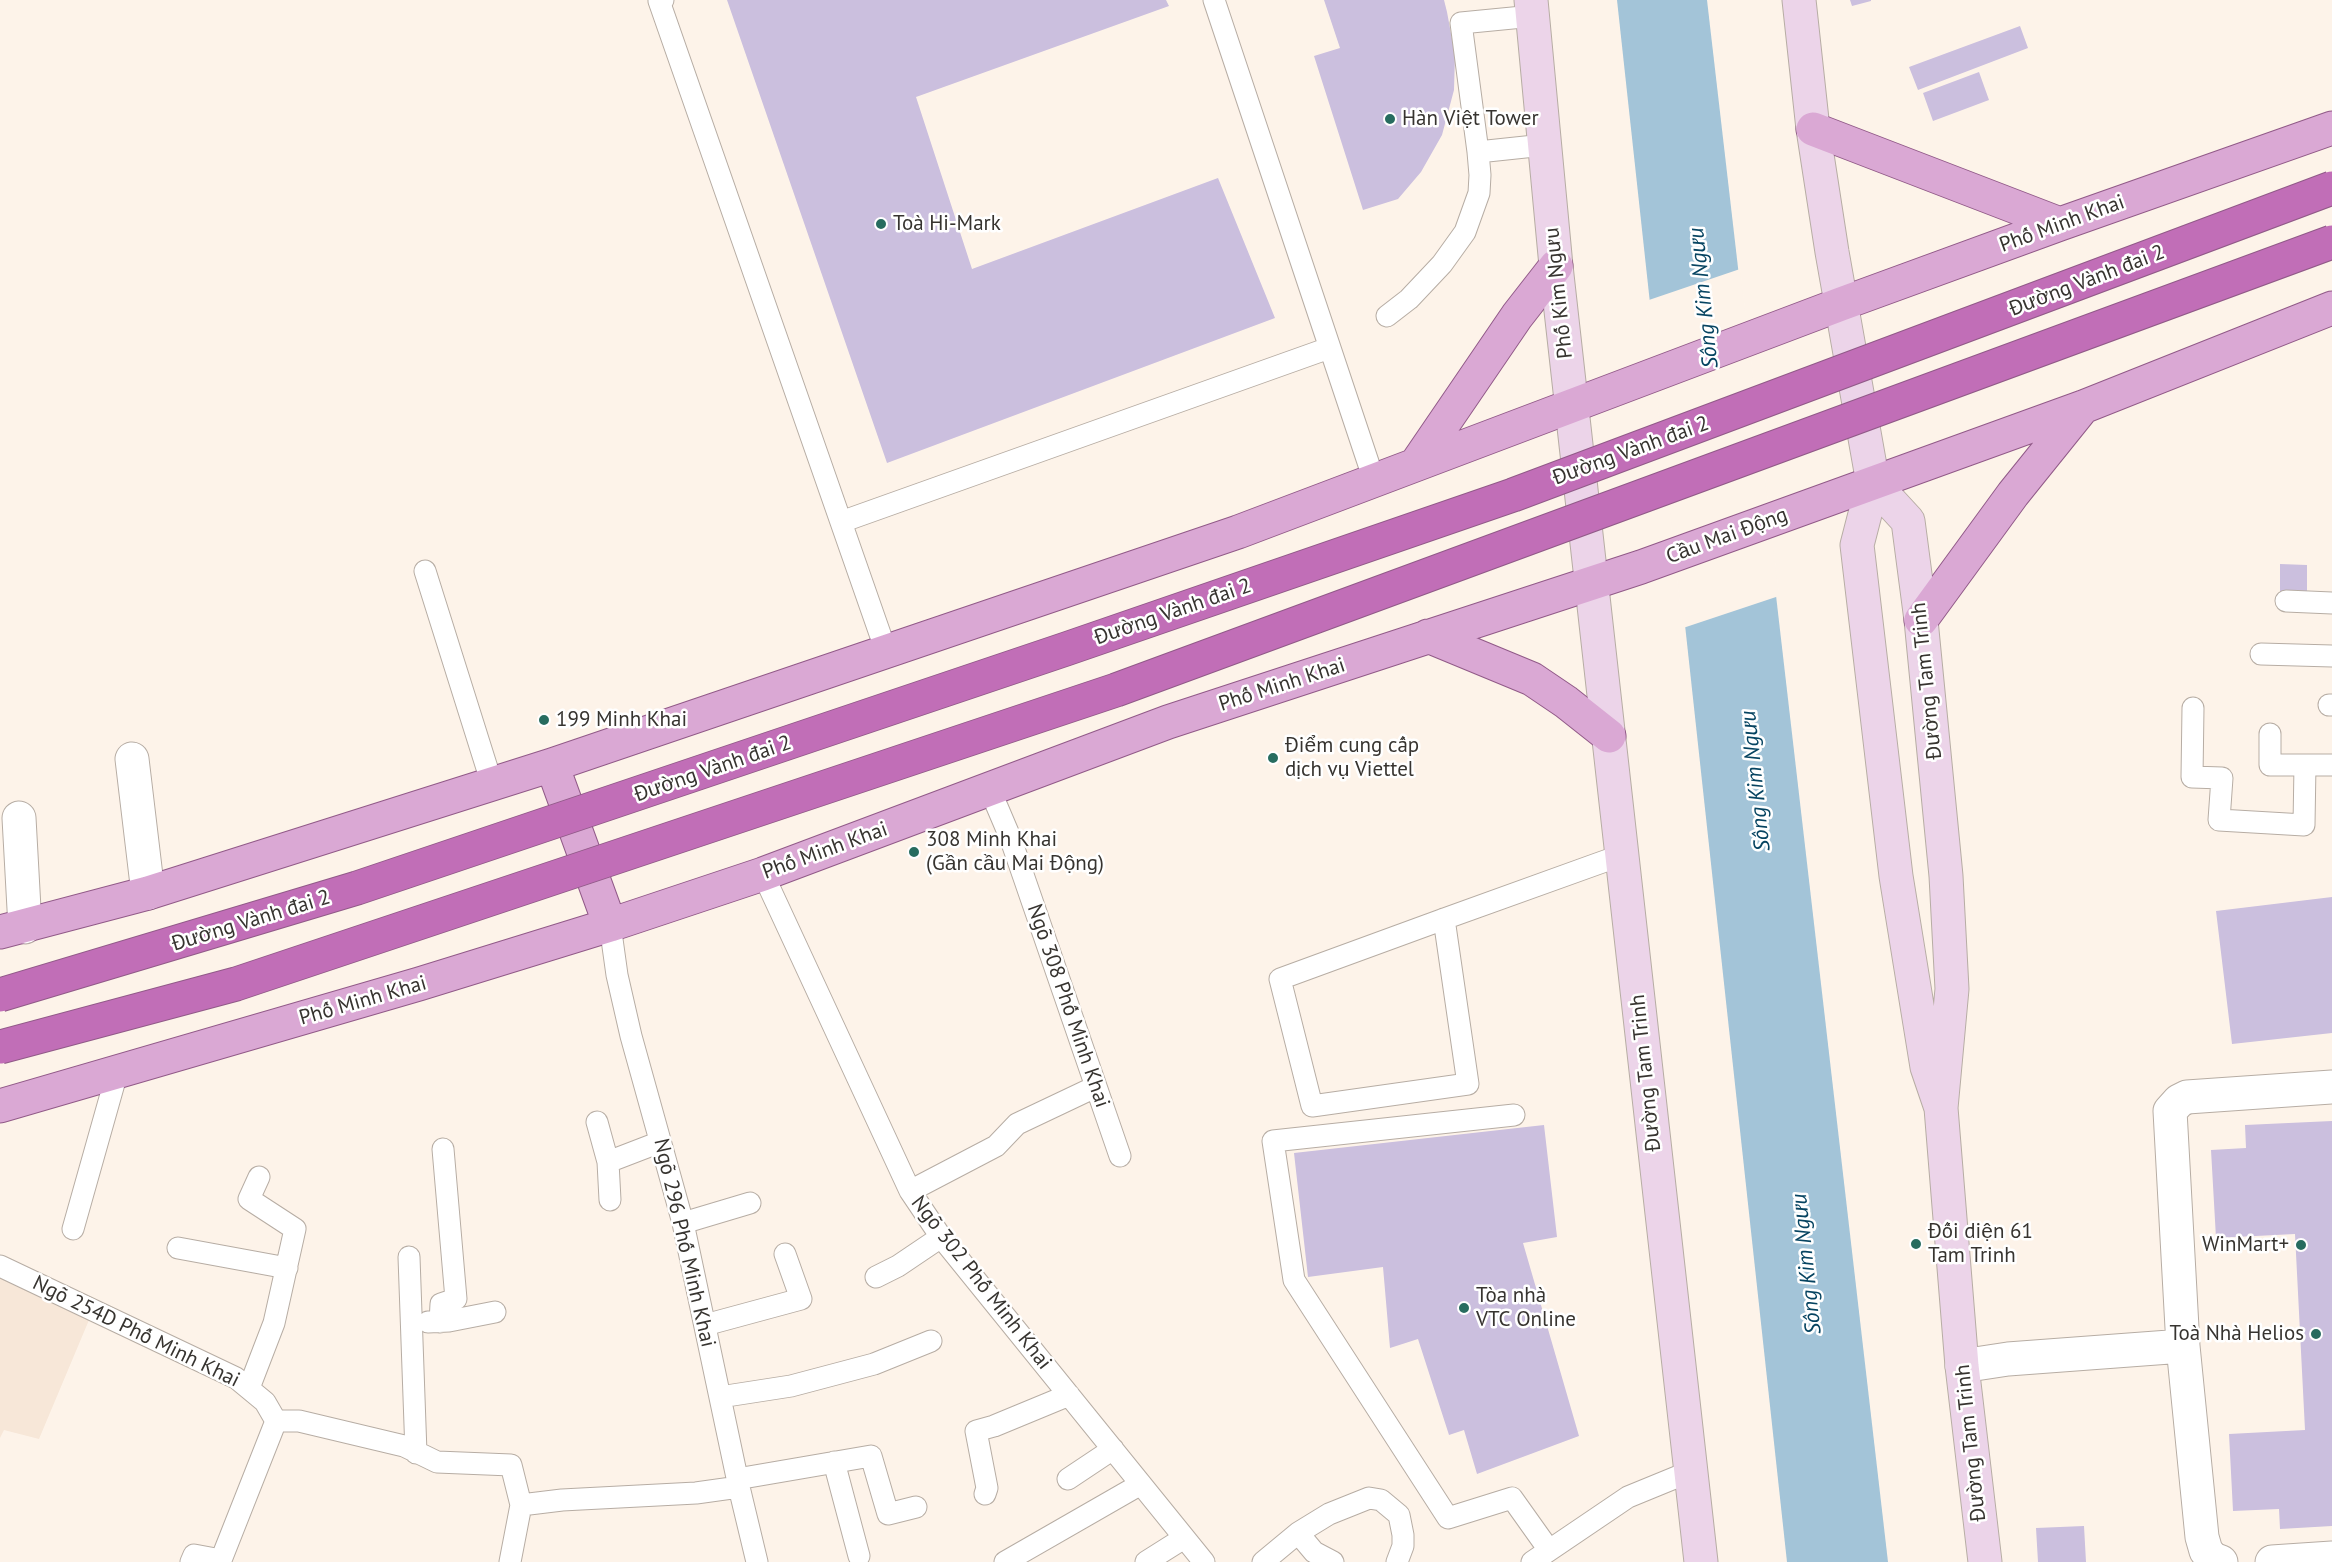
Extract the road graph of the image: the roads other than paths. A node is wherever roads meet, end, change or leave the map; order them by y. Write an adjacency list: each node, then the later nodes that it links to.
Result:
1 (663, 0): 22 (lane)
2 (1214, 0): 16 (lane)
3 (1799, 0): 5 (main road)
4 (1532, 8): 7 (main road, Phố Kim Ngưu); 8 (lane)
5 (1813, 129): 10 (main road); 13 (main road)
6 (2332, 129): 10 (main road, Phố Minh Khai)
7 (1544, 145): 8 (lane); 12 (main road, Phố Kim Ngưu)
8 (1478, 152): 15 (lane)
9 (2332, 188): 49 (highway, Đường Vành đai 2, bridge)
10 (2060, 224): 13 (main road, Phố Minh Khai)
11 (2332, 242): 50 (highway, bridge)
12 (1556, 266): 17 (main road, Phố Kim Ngưu); 19 (main road)
13 (1841, 304): 17 (main road, Phố Minh Khai); 21 (main road, Đường Tam Trinh)
14 (2332, 308): 18 (main road)
15 (1387, 316)
16 (1329, 348): 20 (lane); 22 (lane)
17 (1572, 407): 19 (main road); 25 (main road, Phố Kim Ngưu)
18 (2083, 407): 21 (main road); 28 (main road)
19 (1416, 464): 20 (main road)
20 (1374, 480): 30 (main road)
21 (1873, 483): 23 (main road, Cầu Mai Động); 28 (main road, Đường Tam Trinh); 55 (main road, Đường Tam Trinh)
22 (841, 522): 30 (lane)
23 (1641, 567): 25 (main road, Phố Minh Khai)
24 (425, 571): 40 (lane)
25 (1593, 585): 29 (main road, Phố Minh Khai); 35 (main road, Đường Tam Trinh)
26 (2286, 601): 27 (lane)
27 (2332, 603)
28 (1921, 620): 55 (main road, Đường Tam Trinh)
29 (1428, 636): 35 (main road); 41 (main road, Phố Minh Khai)
30 (886, 651): 37 (main road)
31 (2261, 654): 32 (lane)
32 (2332, 656)
33 (2193, 708): 38 (lane)
34 (2270, 734): 38 (lane)
35 (1609, 736): 43 (main road, Đường Tam Trinh)
36 (132, 759): 45 (street)
37 (552, 765): 40 (main road); 47 (main road)
38 (2305, 765): 39 (lane)
39 (2332, 765)
40 (492, 784): 45 (main road)
41 (990, 790): 44 (main road, Phố Minh Khai); 52 (lane, Ngõ 308 Phố Minh Khai)
42 (19, 818): 48 (street)
43 (1622, 855): 46 (lane); 89 (main road, Đường Tam Trinh)
44 (762, 874): 47 (main road, Phố Minh Khai); 63 (lane, Ngõ 302 Phố Minh Khai)
45 (148, 893): 48 (main road)
46 (1444, 920): 46 (lane)
47 (610, 925): 51 (main road, Phố Minh Khai); 58 (lane, Ngõ 296 Phố Minh Khai)
48 (12, 930)
49 (0, 995)
50 (0, 1047)
51 (117, 1073): 54 (main road, Phố Minh Khai); 67 (lane)
52 (1095, 1087): 60 (lane, Ngõ 308 Phố Minh Khai); 63 (lane)
53 (2332, 1087): 80 (street)
54 (0, 1106)
55 (1941, 1108): 81 (main road, Đường Tam Trinh)
56 (1514, 1115): 99 (lane)
57 (597, 1122): 61 (lane)
58 (660, 1142): 61 (lane); 66 (lane, Ngõ 296 Phố Minh Khai)
59 (443, 1149): 76 (lane)
60 (1120, 1156)
61 (608, 1162): 64 (lane)
62 (260, 1177): 73 (lane)
63 (910, 1191): 68 (lane, Ngõ 302 Phố Minh Khai)
64 (610, 1200)
65 (750, 1203): 66 (lane)
66 (683, 1222): 78 (lane, Ngõ 296 Phố Minh Khai)
67 (73, 1229)
68 (941, 1237): 74 (lane); 83 (lane, Ngõ 302 Phố Minh Khai)
69 (178, 1248): 73 (lane)
70 (785, 1254): 78 (lane)
71 (409, 1257): 77 (lane)
72 (0, 1266): 82 (lane, Ngõ 254D Phố Minh Khai)
73 (287, 1268): 82 (lane)
74 (876, 1277)
75 (495, 1312): 76 (lane)
76 (440, 1322): 77 (lane)
77 (413, 1324): 87 (lane)
78 (705, 1326): 84 (lane, Ngõ 296 Phố Minh Khai)
79 (931, 1341): 84 (lane)
80 (2183, 1346): 81 (street); 112 (street)
81 (1962, 1365): 111 (main road, Đường Tam Trinh)
82 (249, 1388): 85 (lane, Ngõ 254D Phố Minh Khai)
83 (1069, 1395): 86 (lane, Ngõ 302 Phố Minh Khai); 93 (lane)
84 (720, 1397): 91 (lane, Ngõ 296 Phố Minh Khai)
85 (276, 1421): 87 (lane); 101 (lane)
86 (1113, 1449): 90 (lane); 92 (lane, Ngõ 302 Phố Minh Khai)
87 (416, 1453): 94 (lane)
88 (834, 1462): 91 (lane); 95 (lane); 98 (lane)
89 (1689, 1472): 99 (lane); 110 (main road, Đường Tam Trinh)
90 (1068, 1479)
91 (738, 1483): 94 (lane); 103 (lane, Ngõ 296 Phố Minh Khai)
92 (1141, 1484): 97 (lane, Ngõ 302 Phố Minh Khai); 104 (lane)
93 (984, 1494)
94 (521, 1505): 102 (lane)
95 (916, 1507)
96 (1298, 1533): 107 (lane); 108 (lane); 109 (lane)
97 (1184, 1538): 105 (lane); 106 (lane, Ngõ 302 Phố Minh Khai)
98 (859, 1556)
99 (1540, 1556)
100 (2332, 1558): 113 (street)
101 (191, 1562)
102 (510, 1562)
103 (757, 1562)
104 (1005, 1562)
105 (1146, 1562)
106 (1204, 1562)
107 (1263, 1562)
108 (1333, 1562)
109 (1396, 1562)
110 (1701, 1562)
111 (1985, 1562)
112 (2221, 1562)
113 (2272, 1562)

